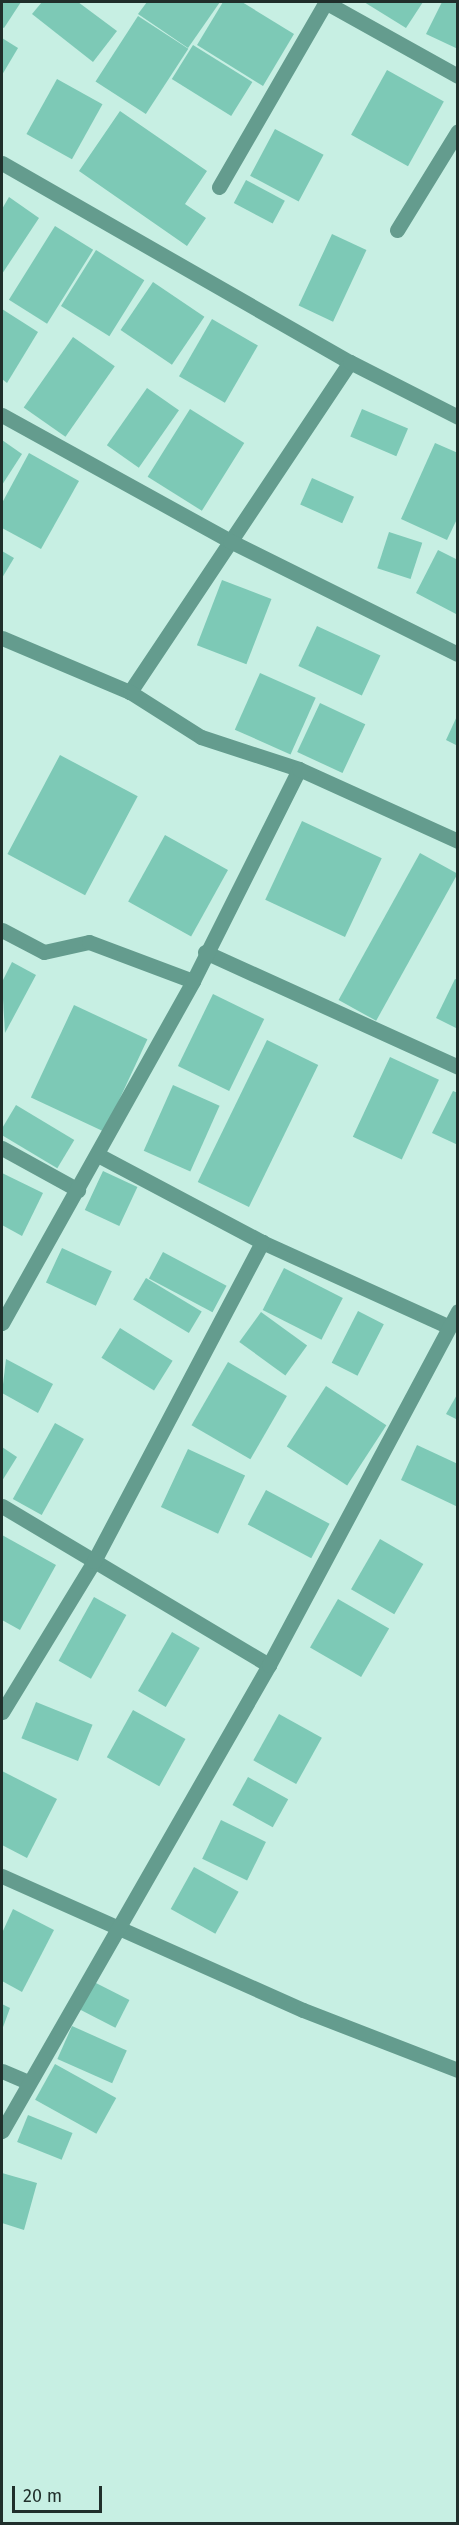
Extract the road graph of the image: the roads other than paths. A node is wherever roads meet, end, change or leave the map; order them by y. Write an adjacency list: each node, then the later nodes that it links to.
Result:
1 (325, 2): 2 (street); 5 (street)
2 (458, 76)
3 (458, 131): 6 (street)
4 (2, 163): 7 (street)
5 (219, 187)
6 (397, 230)
7 (350, 362): 9 (street); 10 (street)
8 (2, 415): 10 (street)
9 (458, 417)
10 (230, 541): 12 (street); 13 (street)
11 (2, 638): 13 (street)
12 (458, 654)
13 (130, 692): 14 (street)
14 (299, 769): 15 (street); 17 (street)
15 (458, 841)
16 (2, 930): 18 (street)
17 (205, 952): 18 (street); 19 (street)
18 (193, 981): 21 (street)
19 (458, 1067)
20 (2, 1148): 22 (street)
21 (98, 1155): 22 (street); 23 (street)
22 (78, 1190): 25 (street)
23 (262, 1242): 26 (street); 28 (street)
24 (458, 1311): 26 (street)
25 (2, 1323)
26 (449, 1327): 29 (street)
27 (2, 1506): 28 (street)
28 (94, 1561): 29 (street); 30 (street)
29 (269, 1665): 32 (street)
30 (2, 1712)
31 (2, 1876): 32 (street)
32 (114, 1928): 33 (street); 35 (street)
33 (458, 2070)
34 (2, 2071): 35 (street)
35 (25, 2081): 36 (street)
36 (2, 2131)

